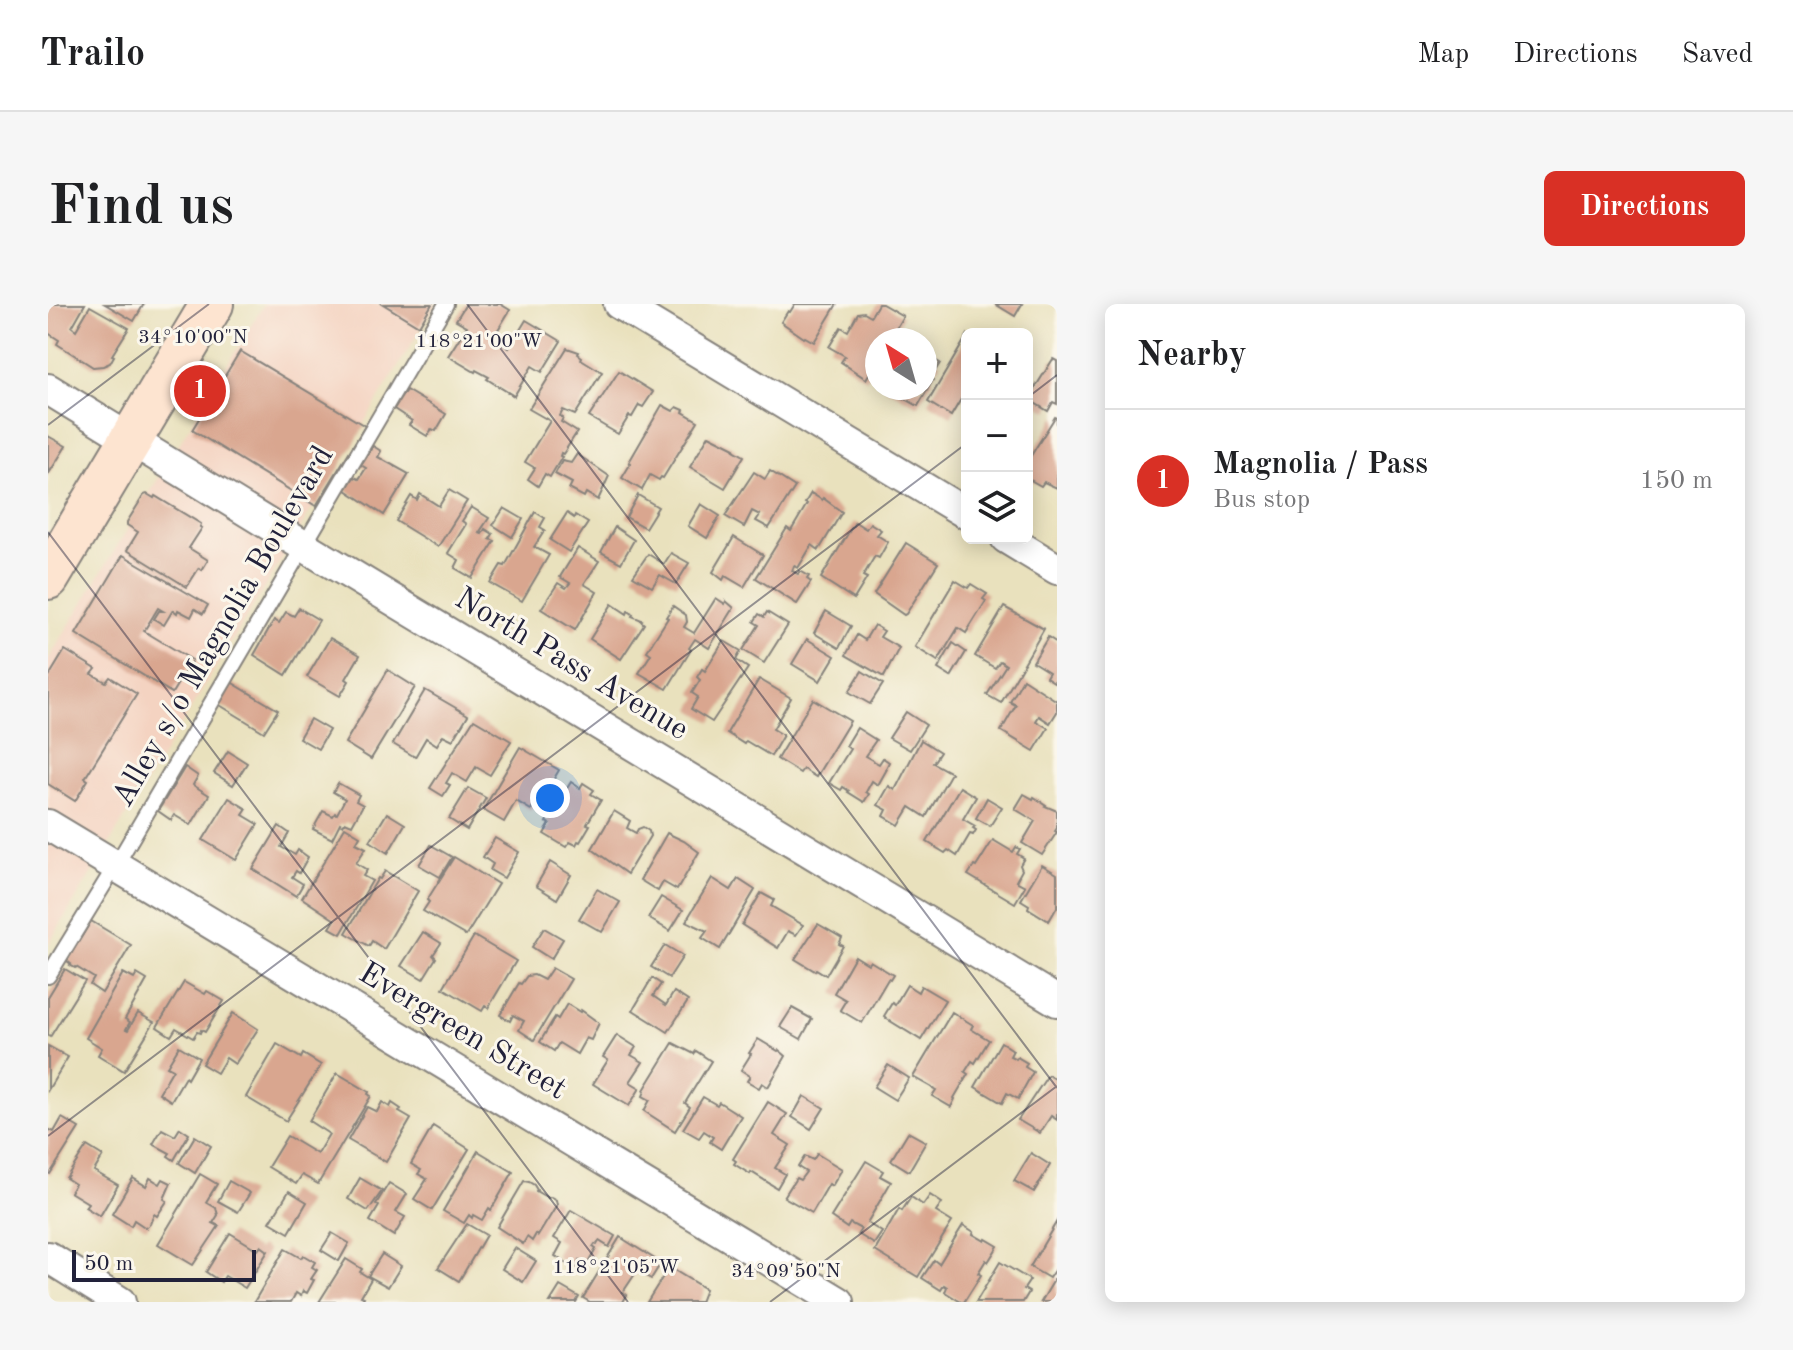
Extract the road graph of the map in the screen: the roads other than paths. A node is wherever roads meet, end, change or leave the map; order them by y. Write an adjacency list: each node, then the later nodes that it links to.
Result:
1 (212, 304): 5 (main road)
2 (446, 304): 8 (lane, Alley s/o Magnolia Boulevard)
3 (619, 304): 6 (street)
4 (48, 389): 5 (street, North Pass Avenue)
5 (131, 439): 8 (street, North Pass Avenue); 10 (main road)
6 (961, 510)
7 (1016, 544): 9 (street)
8 (304, 546): 12 (lane, Alley s/o Magnolia Boulevard); 14 (street, North Pass Avenue)
9 (1057, 569)
10 (48, 578)
11 (48, 825): 12 (street, Evergreen Street)
12 (116, 865): 13 (lane, Alley s/o Magnolia Boulevard); 17 (street, Evergreen Street)
13 (48, 976)
14 (1057, 1001)
15 (48, 1257): 16 (street)
16 (120, 1302)
17 (839, 1302)

